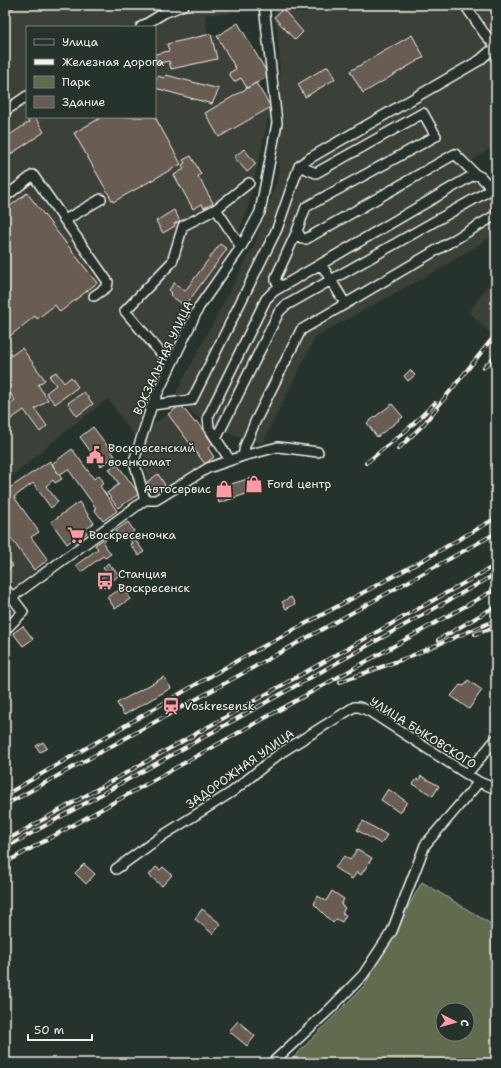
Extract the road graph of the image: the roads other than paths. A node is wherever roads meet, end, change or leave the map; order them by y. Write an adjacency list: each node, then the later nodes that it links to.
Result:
1 (184, 5): 4 (street)
2 (264, 5): 18 (street, ВОКЗАЛЬНАЯ УЛИЦА)
3 (465, 5): 5 (street)
4 (143, 26)
5 (496, 47)
6 (496, 51): 9 (street)
7 (26, 97): 8 (street)
8 (5, 111)
9 (299, 166): 17 (street); 25 (street)
10 (475, 174): 17 (street); 19 (street); 20 (street)
11 (249, 183): 14 (street)
12 (5, 197): 16 (street)
13 (101, 199): 16 (street)
14 (216, 209): 18 (street); 24 (street)
15 (496, 215): 23 (street)
16 (65, 220): 22 (street)
17 (297, 231): 21 (street)
18 (241, 247): 24 (street, ВОКЗАЛЬНАЯ УЛИЦА)
19 (321, 264): 20 (street); 21 (street)
20 (331, 280): 23 (street); 26 (street)
21 (281, 287): 26 (street)
22 (94, 296)
23 (345, 303): 28 (street)
24 (172, 365): 25 (street, ВОКЗАЛЬНАЯ УЛИЦА)
25 (152, 405): 30 (street, ВОКЗАЛЬНАЯ УЛИЦА)
26 (216, 439): 29 (street)
27 (318, 452): 28 (street)
28 (243, 456): 29 (street)
29 (230, 460): 30 (street)
30 (145, 500): 32 (street)
31 (5, 588): 32 (street)
32 (12, 597): 33 (street)
33 (5, 630)
34 (359, 707): 36 (street, УЛИЦА БЫКОВСКОГО); 39 (street, ЗАДОРОЖНАЯ УЛИЦА)
35 (496, 739): 36 (street)
36 (466, 774): 37 (street, УЛИЦА БЫКОВСКОГО)
37 (479, 782): 38 (street, УЛИЦА БЫКОВСКОГО); 40 (street)
38 (496, 789)
39 (116, 869)
40 (272, 1063)

